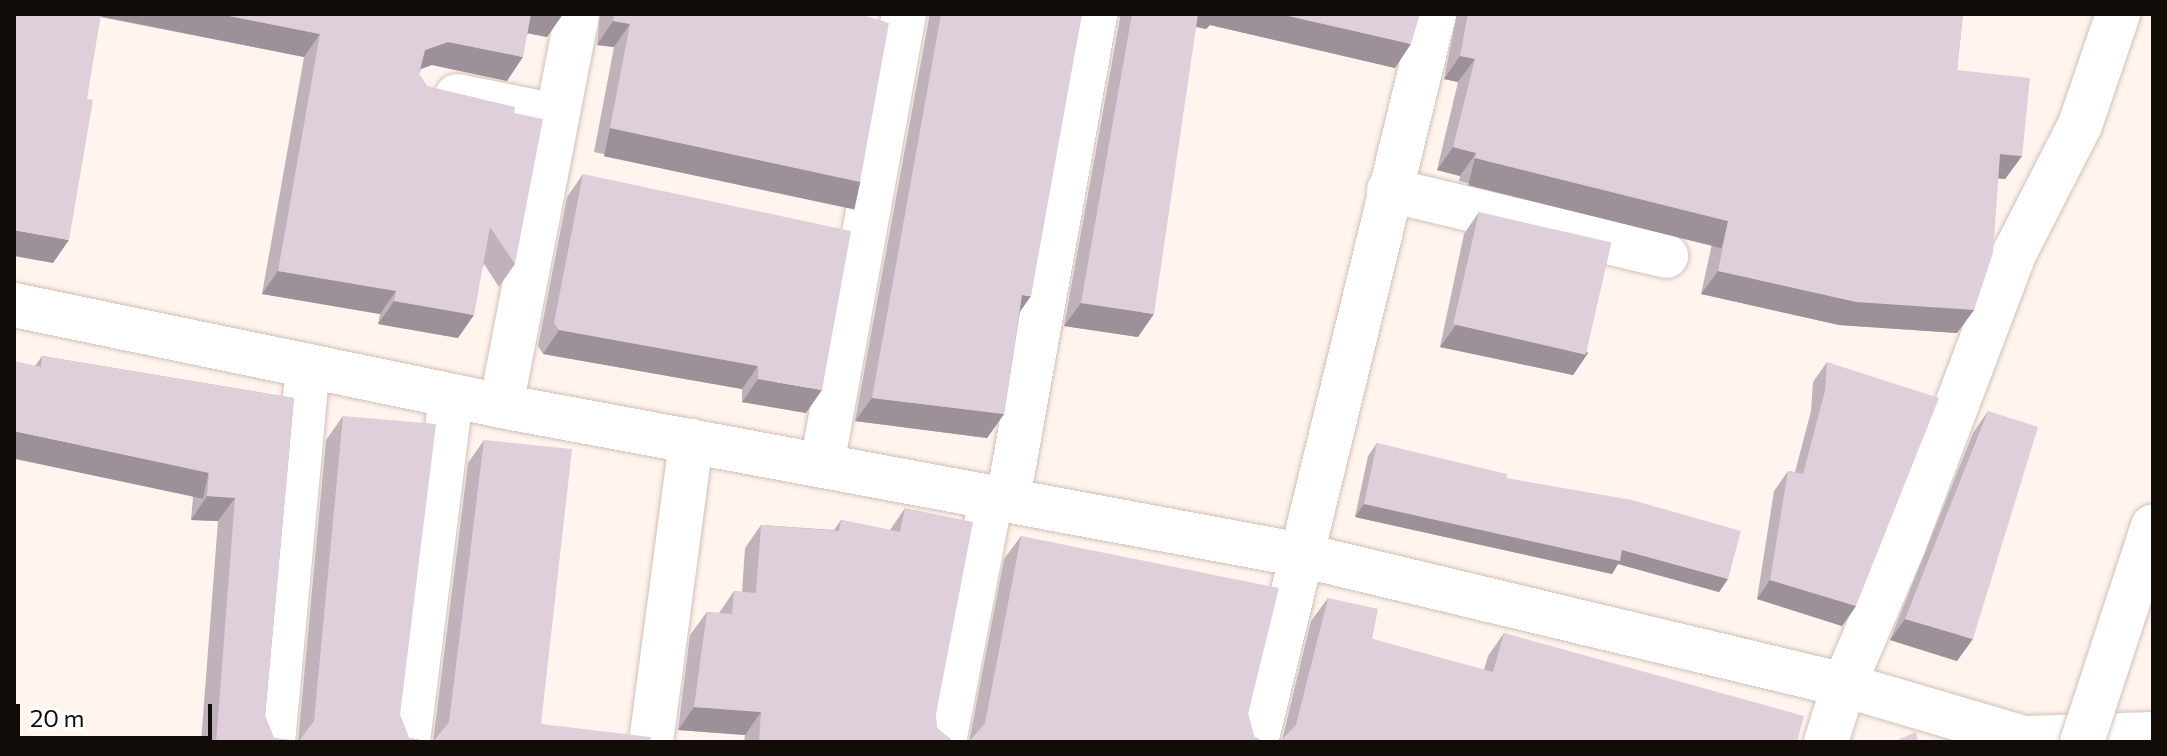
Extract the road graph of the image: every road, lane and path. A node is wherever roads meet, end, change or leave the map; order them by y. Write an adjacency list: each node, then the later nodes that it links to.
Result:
1 (577, 14): 8 (main road)
2 (1095, 14): 21 (main road)
3 (1434, 14): 11 (main road)
4 (2118, 14): 24 (main road)
5 (859, 17): 6 (main road)
6 (903, 20): 13 (main road)
7 (427, 90): 8 (main road)
8 (557, 116): 9 (main road)
9 (547, 167): 10 (main road); 18 (main road)
10 (592, 176)
11 (1389, 190): 14 (main road); 23 (main road)
12 (819, 225): 13 (main road)
13 (864, 235): 20 (main road)
14 (1666, 256)
15 (14, 305): 16 (main road)
16 (308, 366): 17 (main road); 27 (main road)
17 (451, 396): 18 (main road); 28 (main road)
18 (501, 406): 19 (main road)
19 (691, 441): 20 (main road); 29 (main road)
20 (822, 465): 21 (main road)
21 (1000, 498): 23 (main road); 30 (main road)
22 (2153, 526): 33 (main road, bridge)
23 (1301, 555): 24 (main road); 31 (main road)
24 (1844, 685): 26 (main road); 32 (main road)
25 (2153, 734): 26 (main road)
26 (2023, 740)
27 (273, 742)
28 (408, 742)
29 (651, 742)
30 (944, 742)
31 (1256, 742)
32 (1826, 742)
33 (2082, 742)

